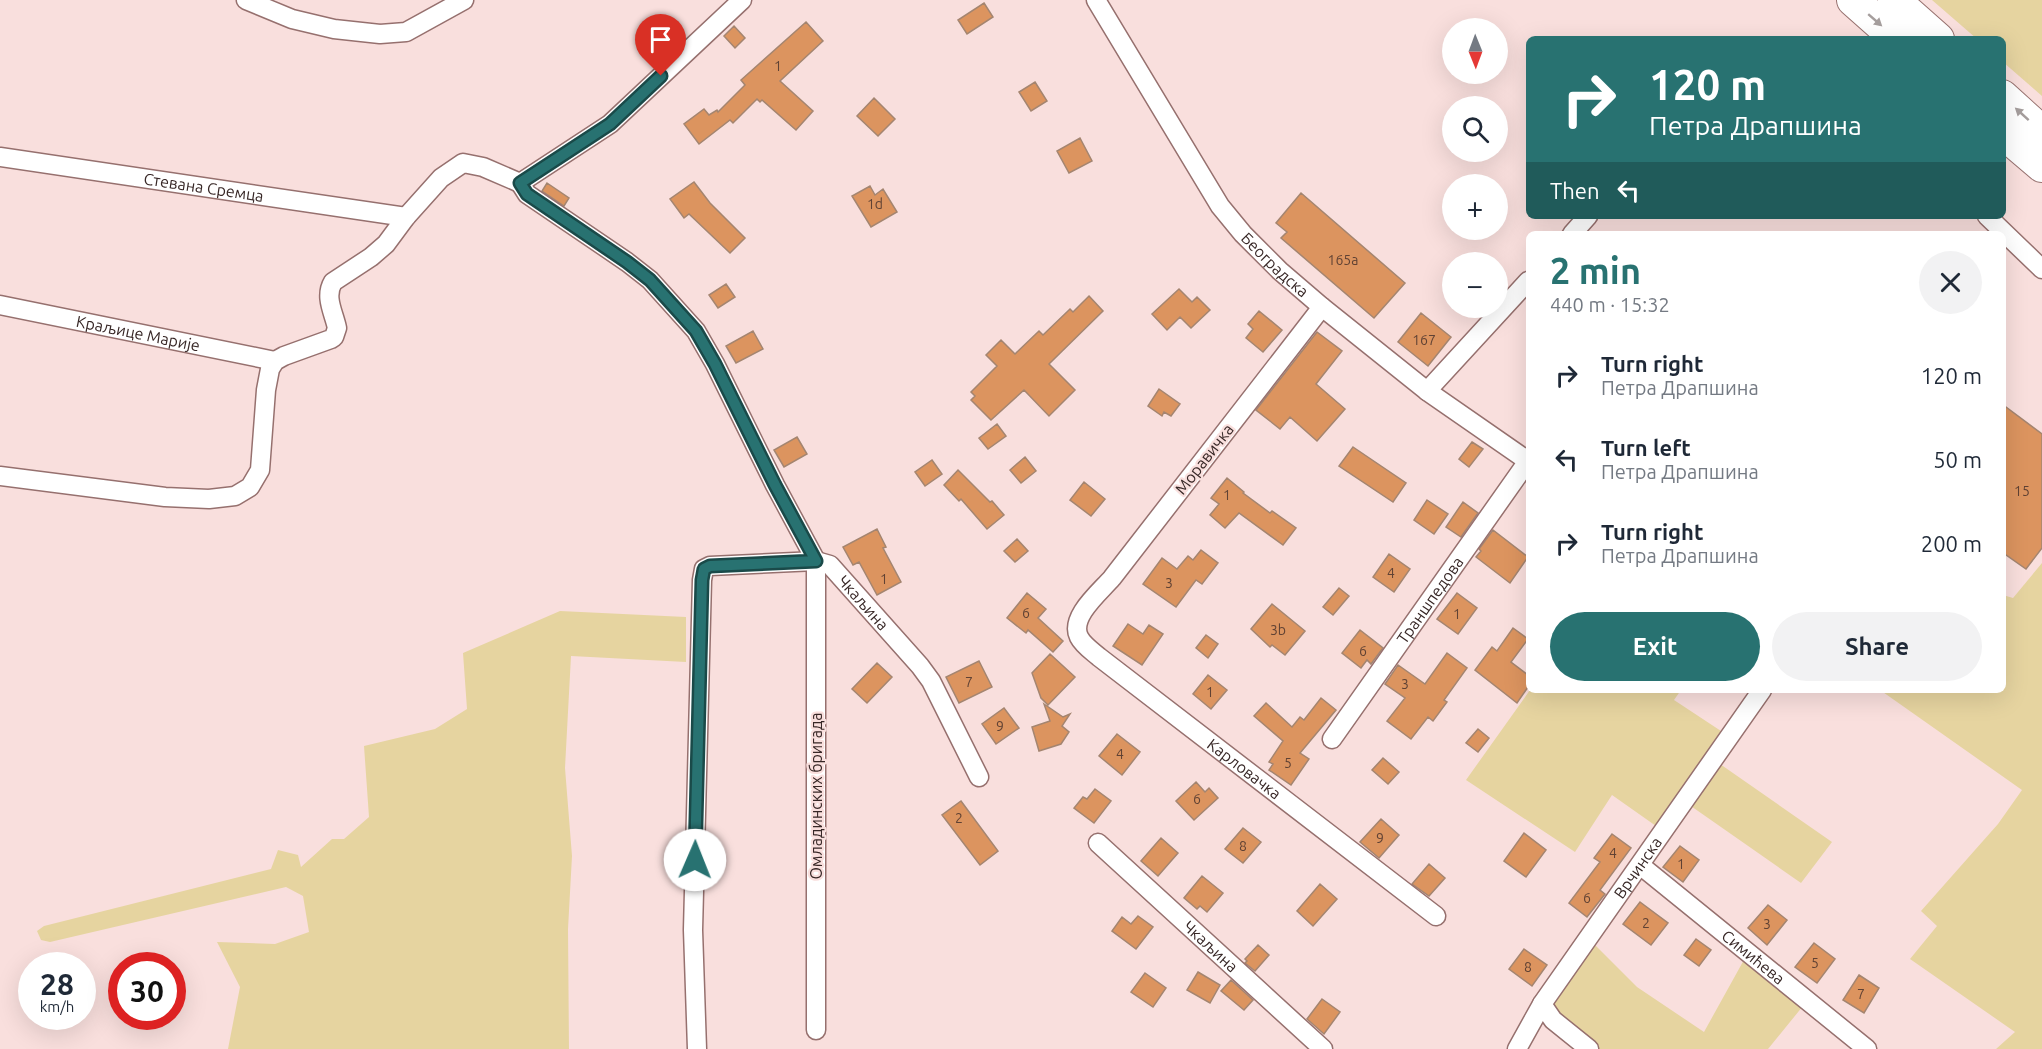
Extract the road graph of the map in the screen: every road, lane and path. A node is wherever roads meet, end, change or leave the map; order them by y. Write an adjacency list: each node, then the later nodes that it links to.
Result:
1 (246, 0): 2 (street)
2 (464, 0)
3 (1096, 0): 24 (street, Београдска)
4 (1853, 0): 7 (highway, one-way to 7)
5 (1894, 0): 8 (highway)
6 (734, 3): 14 (street)
7 (1895, 36)
8 (1935, 36)
9 (2006, 100): 10 (highway, one-way to 9)
10 (2042, 132)
11 (2006, 135): 13 (highway)
12 (0, 157): 15 (street, Стевана Сремца)
13 (2042, 166)
14 (520, 183): 15 (street); 30 (street)
15 (406, 217): 25 (street)
16 (1585, 219): 18 (street)
17 (1990, 219): 19 (street)
18 (1575, 231)
19 (2003, 231)
20 (2006, 234): 21 (street)
21 (2042, 269)
22 (1526, 283): 26 (street)
23 (0, 305): 25 (street, Краљице Марије)
24 (1322, 307): 26 (street, Београдска); 31 (street, Моравичка)
25 (275, 361): 29 (street)
26 (1427, 391): 27 (street, Београдска)
27 (1526, 460)
28 (1526, 464): 33 (street, Траншпедова)
29 (0, 476)
30 (816, 561): 34 (street, Чкаљина); 39 (street, Омладинских бригада); 40 (street)
31 (1084, 610): 37 (street, Карловачка)
32 (1760, 693): 36 (street, Врчинска)
33 (1332, 739)
34 (979, 777)
35 (1098, 843): 41 (street, Чкаљина)
36 (1640, 865): 38 (street, Врчинска); 44 (street, Симићева)
37 (1436, 916)
38 (1542, 1004): 42 (street, Врчинска); 43 (street)
39 (816, 1030)
40 (697, 1049)
41 (1323, 1049)
42 (1517, 1049)
43 (1589, 1049)
44 (1868, 1049)

